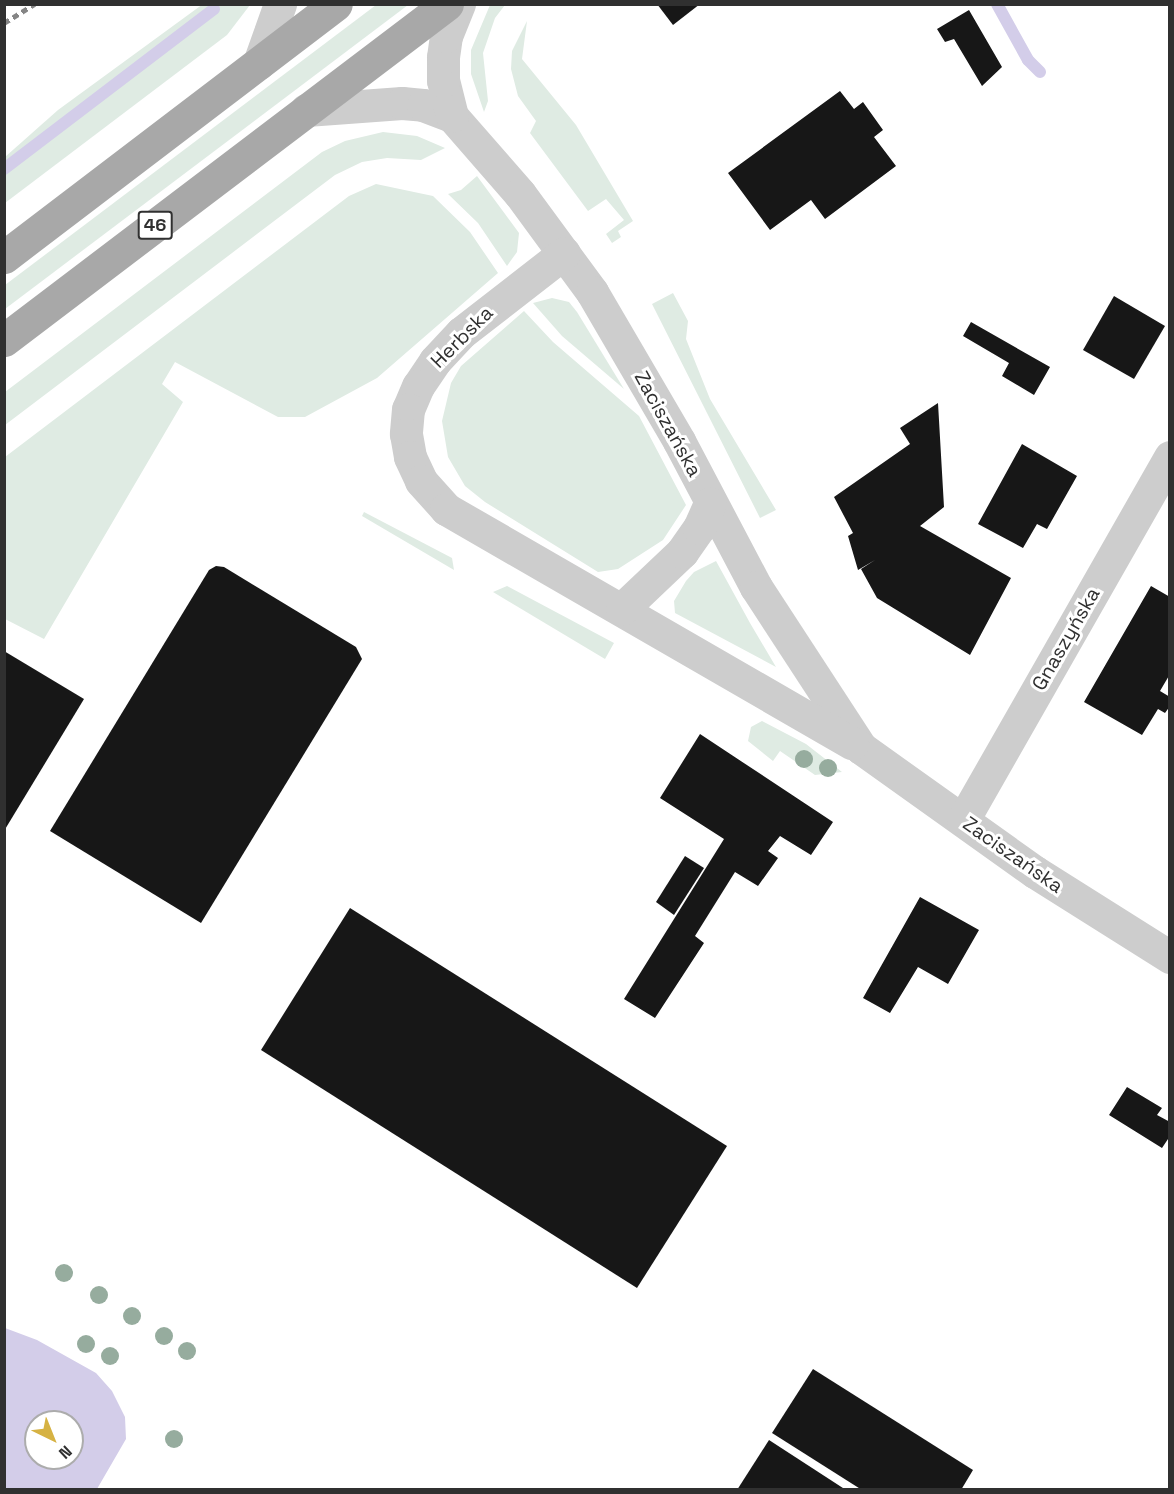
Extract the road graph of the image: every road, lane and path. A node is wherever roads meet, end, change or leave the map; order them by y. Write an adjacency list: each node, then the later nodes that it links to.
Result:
1 (280, 4): 5 (street)
2 (336, 4): 5 (main road)
3 (447, 4): 6 (main road, 46)
4 (459, 4): 7 (street, Zaciszańska)
5 (259, 63): 9 (main road)
6 (306, 110): 7 (street, Zaciszańska); 10 (main road, 46)
7 (452, 116): 8 (street, Zaciszańska)
8 (564, 253): 12 (street, Zaciszańska); 13 (street, Herbska)
9 (4, 256)
10 (4, 340)
11 (1170, 457): 16 (street, Gnaszyńska)
12 (710, 503): 14 (street); 15 (street, Zaciszańska)
13 (446, 509): 14 (street, Zaciszańska)
14 (622, 609): 15 (street, Zaciszańska)
15 (861, 748): 16 (street, Zaciszańska)
16 (963, 820): 17 (street, Zaciszańska)
17 (1170, 957)

